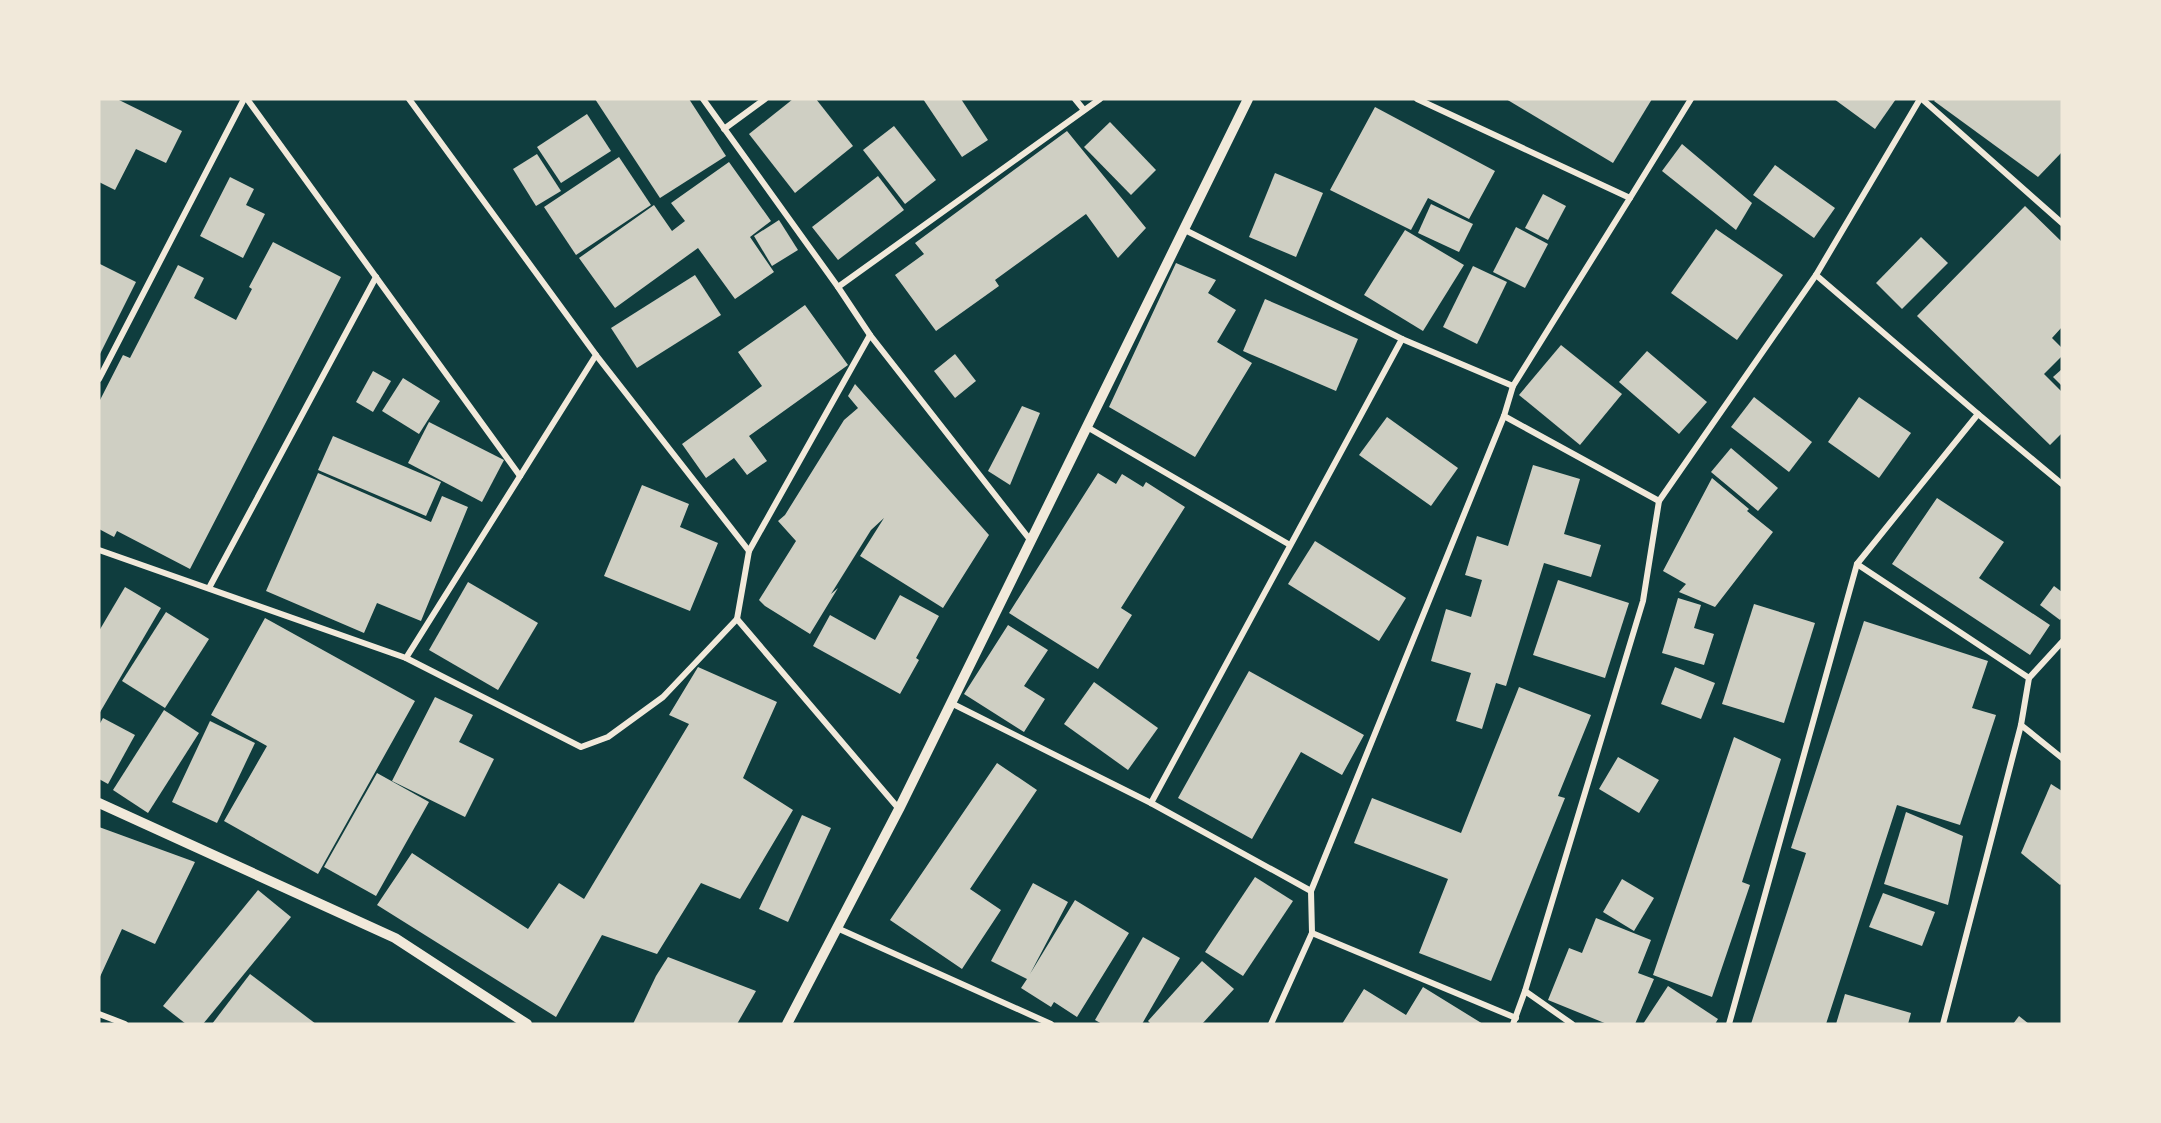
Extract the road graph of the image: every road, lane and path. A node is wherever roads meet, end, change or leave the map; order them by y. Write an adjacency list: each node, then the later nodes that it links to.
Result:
1 (245, 99): 17 (street); 22 (street)
2 (409, 99): 21 (street)
3 (703, 99): 12 (street)
4 (765, 99): 12 (street)
5 (1075, 99): 11 (street)
6 (1100, 99): 11 (street)
7 (1248, 99): 15 (street)
8 (1417, 99): 13 (street)
9 (1691, 99): 13 (street)
10 (1921, 99): 14 (street); 16 (street)
11 (1084, 110): 18 (street)
12 (724, 129): 18 (street)
13 (1630, 198): 23 (street)
14 (2062, 223)
15 (1183, 229): 20 (street); 26 (street)
16 (1816, 275): 24 (street); 29 (street)
17 (376, 277): 27 (street); 35 (street)
18 (838, 287): 19 (street)
19 (870, 335): 30 (street); 33 (street)
20 (1402, 339): 23 (street); 31 (street)
21 (596, 355): 27 (street); 33 (street)
22 (99, 380)
23 (1513, 386): 25 (street)
24 (1978, 414): 28 (street); 34 (street)
25 (1504, 416): 29 (street); 46 (street)
26 (1087, 427): 30 (street); 31 (street)
27 (520, 476): 38 (street)
28 (2062, 484)
29 (1659, 501): 49 (street)
30 (1031, 541): 40 (street)
31 (1290, 545): 44 (street)
32 (99, 550): 35 (street)
33 (749, 551): 36 (street)
34 (1857, 564): 39 (street); 58 (street)
35 (209, 588): 38 (street)
36 (737, 619): 38 (street); 45 (street)
37 (2062, 642): 39 (street)
38 (406, 658)
39 (2029, 678): 41 (street)
40 (951, 703): 44 (street); 45 (street)
41 (2021, 724): 42 (street); 59 (street)
42 (2062, 758)
43 (99, 803): 53 (street)
44 (1151, 803): 46 (street)
45 (899, 809): 47 (street)
46 (1311, 891): 48 (street)
47 (837, 928): 54 (street); 55 (street)
48 (1312, 933): 51 (street); 56 (street)
49 (1525, 990): 51 (street); 57 (street)
50 (99, 1014): 52 (street)
51 (1514, 1021)
52 (125, 1024)
53 (527, 1024)
54 (787, 1024)
55 (1051, 1024)
56 (1271, 1024)
57 (1572, 1024)
58 (1729, 1024)
59 (1943, 1024)

